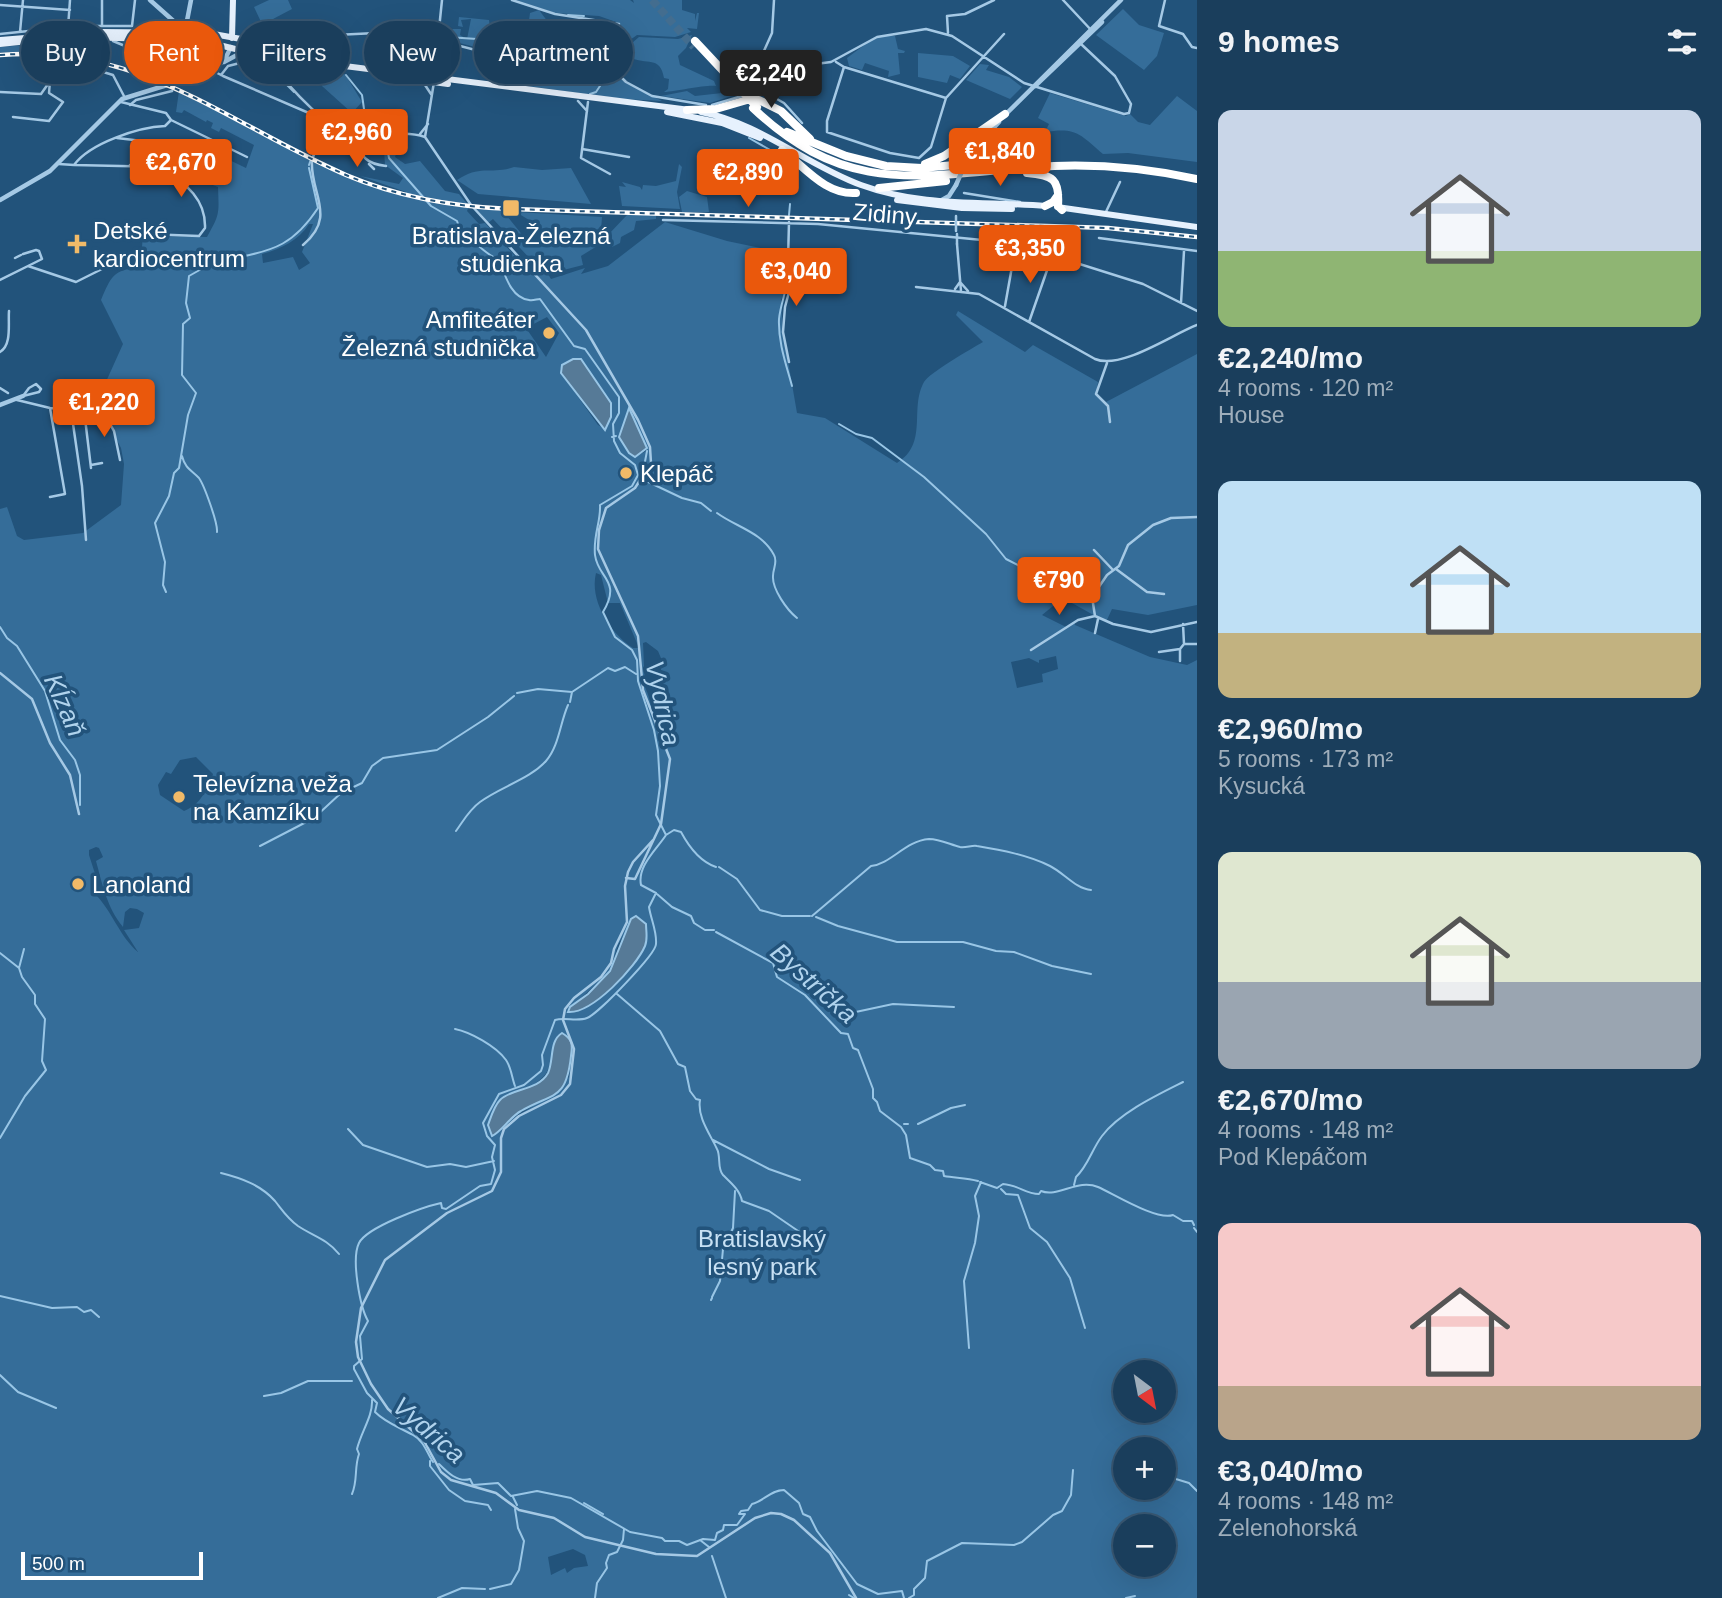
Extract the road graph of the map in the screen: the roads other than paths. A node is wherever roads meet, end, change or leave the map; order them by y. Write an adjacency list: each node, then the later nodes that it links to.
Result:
1 (23, 0): 16 (street)
2 (70, 0): 17 (street)
3 (102, 0): 19 (street)
4 (135, 0): 23 (street)
5 (150, 0): 6 (street)
6 (191, 0)
7 (231, 0): 22 (main road)
8 (442, 0): 20 (street)
9 (512, 0): 21 (street)
10 (774, 0): 51 (street)
11 (995, 0): 30 (street)
12 (1063, 0): 25 (street)
13 (1121, 0): 25 (street)
14 (1165, 0): 43 (street)
15 (0, 5): 16 (street)
16 (22, 6): 17 (street); 26 (street)
17 (70, 10): 18 (street)
18 (69, 21)
19 (102, 21)
20 (439, 21)
21 (600, 21)
22 (231, 22): 24 (main road); 29 (main road); 33 (main road)
23 (112, 26): 27 (street)
24 (223, 30)
25 (1092, 30): 40 (street); 62 (street)
26 (20, 32): 36 (street)
27 (117, 32): 28 (main road); 36 (main road)
28 (124, 32)
29 (237, 32)
30 (948, 33): 45 (street); 47 (street)
31 (223, 34): 33 (main road)
32 (1004, 34): 45 (street)
33 (231, 36): 35 (main road); 42 (main road)
34 (110, 37): 42 (main road)
35 (237, 38)
36 (0, 39): 37 (main road)
37 (21, 39)
38 (237, 40): 42 (main road)
39 (694, 44): 63 (highway)
40 (1081, 44): 54 (street); 64 (street)
41 (460, 46): 63 (street)
42 (231, 47): 44 (main road); 46 (street)
43 (1197, 48)
44 (237, 50)
45 (982, 55): 56 (street); 69 (street)
46 (223, 59)
47 (836, 61): 49 (street); 51 (street)
48 (237, 63): 50 (street)
49 (844, 67): 69 (street); 69 (street)
50 (223, 72)
51 (765, 72): 63 (street)
52 (110, 74): 70 (street)
53 (223, 76): 82 (street)
54 (1044, 80): 62 (street); 64 (street)
55 (460, 83): 71 (main road)
56 (1024, 83): 62 (street); 67 (street)
57 (171, 84): 70 (street)
58 (289, 84): 82 (street)
59 (424, 84): 68 (street)
60 (434, 84): 68 (street)
61 (444, 84): 68 (street); 72 (main road)
62 (1033, 86): 64 (street); 67 (street)
63 (741, 89): 74 (highway, bridge); 84 (street)
64 (1045, 90)
65 (0, 92): 80 (street)
66 (172, 92): 73 (street)
67 (1025, 94): 77 (street)
68 (432, 97): 85 (street)
69 (946, 98)
70 (122, 100): 73 (street); 97 (street)
71 (588, 100): 72 (main road); 75 (main road); 76 (street); 93 (main road)
72 (578, 101): 76 (street)
73 (130, 105): 81 (street)
74 (755, 107): 86 (highway); 107 (highway)
75 (687, 110): 92 (highway); 118 (main road)
76 (587, 111): 91 (street)
77 (1005, 114): 102 (highway); 111 (street, bridge)
78 (351, 115): 83 (street)
79 (339, 116): 83 (street)
80 (13, 117)
81 (171, 120): 90 (street); 95 (street)
82 (328, 121): 88 (street); 129 (street)
83 (345, 122): 88 (street)
84 (802, 123)
85 (425, 131): 87 (street); 89 (street)
86 (787, 132): 92 (highway); 96 (highway)
87 (420, 134): 88 (street); 89 (street)
88 (356, 136): 98 (street)
89 (425, 137): 181 (street)
90 (117, 138): 99 (street); 100 (street)
91 (582, 149): 94 (street); 106 (street)
92 (828, 149): 102 (highway)
93 (782, 150): 113 (highway); 120 (main road)
94 (629, 156)
95 (247, 157)
96 (1044, 162): 102 (highway); 108 (highway)
97 (58, 164): 99 (street); 117 (street)
98 (369, 164): 101 (street); 103 (street)
99 (74, 165): 100 (street)
100 (130, 165): 127 (street)
101 (386, 166)
102 (907, 168)
103 (374, 169)
104 (1151, 171): 105 (highway); 107 (highway); 108 (highway)
105 (1027, 173): 109 (highway); 115 (highway)
106 (610, 174)
107 (890, 176): 109 (highway)
108 (1197, 176)
109 (933, 182): 112 (highway)
110 (1119, 182): 123 (street)
111 (956, 185): 118 (street); 120 (street)
112 (879, 188)
113 (856, 192)
114 (964, 193): 116 (street)
115 (1059, 193): 121 (highway); 122 (highway)
116 (975, 195): 119 (street); 121 (street)
117 (0, 200)
118 (939, 201): 120 (main road)
119 (983, 203): 120 (main road); 121 (main road)
120 (955, 204): 122 (main road); 138 (street, bridge)
121 (1038, 205): 122 (main road)
122 (1060, 209): 123 (main road)
123 (1105, 215): 126 (main road)
124 (663, 220): 125 (street, Zidiny)
125 (789, 222): 133 (street, Zidiny); 150 (street)
126 (1197, 227)
127 (146, 234)
128 (1099, 238): 130 (street)
129 (303, 245)
130 (1184, 250): 131 (street); 143 (street)
131 (1197, 251)
132 (128, 256): 136 (street)
133 (1052, 256): 143 (street, Zidiny); 147 (street)
134 (15, 258): 136 (street)
135 (1013, 261): 144 (street)
136 (28, 266): 137 (street)
137 (0, 281)
138 (960, 282): 140 (street); 141 (street); 142 (street)
139 (916, 286): 140 (street)
140 (952, 290): 141 (street)
141 (961, 291): 142 (street)
142 (971, 292): 144 (street)
143 (1181, 303): 146 (street, Zidiny)
144 (1005, 307): 147 (street)
145 (9, 311): 149 (street)
146 (1197, 311)
147 (1029, 322): 151 (street)
148 (1197, 325): 151 (street)
149 (0, 352)
150 (789, 362)
151 (1107, 363): 160 (street)
152 (0, 388): 153 (street)
153 (8, 393)
154 (23, 396): 154 (street); 155 (street)
155 (13, 401): 156 (street); 157 (street)
156 (0, 405)
157 (50, 408): 158 (street); 163 (street)
158 (71, 410): 159 (street); 165 (street)
159 (84, 411): 161 (street); 162 (street)
160 (1110, 422)
161 (120, 460)
162 (102, 463)
163 (50, 497)
164 (1197, 517): 167 (street)
165 (86, 540)
166 (1094, 550): 167 (street)
167 (1115, 569): 168 (street); 169 (street)
168 (1164, 594)
169 (1097, 618): 171 (street); 172 (street); 176 (street)
170 (1197, 622): 171 (street)
171 (1183, 624): 173 (street)
172 (1095, 633)
173 (1184, 644): 174 (street); 175 (street)
174 (1197, 645)
175 (1180, 649): 177 (street); 178 (street)
176 (1031, 650)
177 (1159, 652)
178 (1180, 661)
179 (0, 673): 180 (street)
180 (79, 814)
181 (653, 840): 182 (street); 182 (street)
182 (626, 878): 183 (street)
183 (856, 1598)

